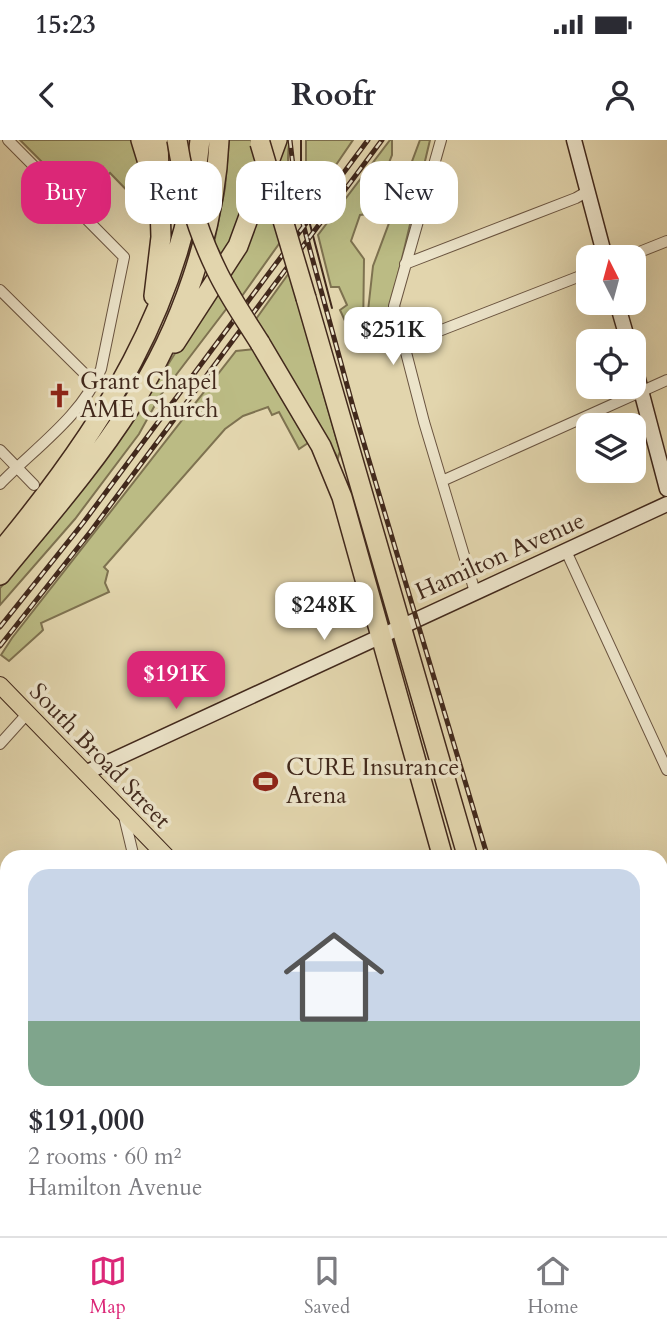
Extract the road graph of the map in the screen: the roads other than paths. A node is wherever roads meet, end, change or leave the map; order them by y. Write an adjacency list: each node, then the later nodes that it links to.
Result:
1 (8, 140): 24 (street)
2 (141, 140): 10 (highway)
3 (158, 140): 11 (highway)
4 (177, 140): 40 (highway, bridge)
5 (200, 140): 20 (highway)
6 (219, 140): 22 (highway)
7 (441, 140): 17 (street)
8 (574, 140): 12 (main road)
9 (266, 141): 22 (highway); 39 (highway, bridge)
10 (147, 161)
11 (159, 161)
12 (588, 191): 15 (main road); 17 (street)
13 (162, 224): 20 (highway)
14 (667, 241): 16 (street)
15 (602, 245)
16 (646, 249)
17 (405, 264): 21 (street)
18 (576, 278): 21 (street)
19 (0, 289): 24 (street)
20 (144, 341): 36 (highway)
21 (403, 345): 30 (street)
22 (147, 380): 37 (highway)
23 (667, 380): 25 (street)
24 (95, 384): 29 (street)
25 (646, 390)
26 (625, 399): 30 (street)
27 (643, 399): 33 (main road)
28 (0, 450): 29 (street)
29 (17, 467): 31 (street); 32 (street)
30 (442, 481): 38 (street)
31 (0, 484)
32 (34, 485)
33 (667, 489)
34 (667, 504): 35 (main road, Hamilton Avenue)
35 (566, 551): 38 (main road, Hamilton Avenue); 44 (street)
36 (0, 552)
37 (0, 575)
38 (475, 592): 39 (main road, Hamilton Avenue)
39 (401, 626): 40 (main road, Hamilton Avenue); 52 (highway)
40 (382, 634): 45 (main road, Hamilton Avenue); 46 (highway)
41 (0, 685): 42 (main road, South Broad Street)
42 (27, 714): 43 (street); 45 (main road, South Broad Street)
43 (0, 744)
44 (667, 770)
45 (85, 773): 47 (main road, South Broad Street)
46 (427, 802): 50 (highway); 51 (highway)
47 (123, 811): 48 (street); 49 (main road, South Broad Street)
48 (132, 850)
49 (160, 850)
50 (434, 850)
51 (441, 850)
52 (466, 850)

